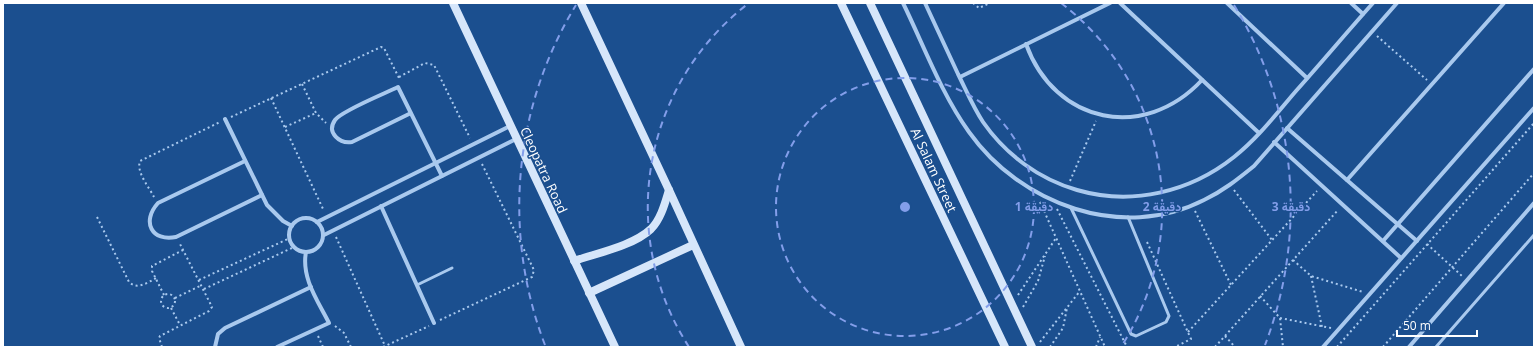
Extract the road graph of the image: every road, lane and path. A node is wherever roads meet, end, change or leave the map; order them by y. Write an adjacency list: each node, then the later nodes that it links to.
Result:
1 (452, 3): 35 (main road, Cleopatra Road)
2 (581, 3): 51 (main road)
3 (841, 3): 125 (main road, Al Salam Street)
4 (870, 3): 103 (main road, Al Salam Street)
5 (903, 3): 52 (street)
6 (925, 3): 21 (street)
7 (973, 3): 8 (path)
8 (990, 3)
9 (1110, 3): 18 (street)
10 (1120, 3): 23 (street)
11 (1227, 3): 22 (street)
12 (1351, 3): 16 (street)
13 (1373, 3): 16 (street)
14 (1397, 3): 17 (street)
15 (1504, 3): 25 (street)
16 (1363, 14): 22 (street)
17 (1372, 32): 25 (path); 37 (street)
18 (1026, 44): 21 (street); 31 (street)
19 (1534, 69): 65 (street)
20 (399, 77): 24 (path); 26 (path); 41 (path)
21 (960, 77): 50 (street)
22 (1307, 78): 38 (street)
23 (1202, 80): 31 (street); 38 (street)
24 (302, 84): 27 (path); 29 (path)
25 (1432, 84): 47 (street)
26 (398, 87): 30 (street); 34 (street)
27 (271, 98): 32 (path); 36 (path)
28 (1534, 108): 74 (street)
29 (316, 113): 34 (path); 36 (path)
30 (411, 113): 34 (street); 44 (street)
31 (1098, 114): 50 (path)
32 (225, 119): 43 (street); 55 (path)
33 (1534, 123): 77 (path)
34 (333, 125)
35 (510, 126): 39 (main road, Cleopatra Road); 41 (street)
36 (285, 128): 62 (path)
37 (1287, 128): 40 (street); 47 (street)
38 (1259, 133): 50 (street)
39 (516, 139): 42 (street); 84 (main road, Cleopatra Road)
40 (1274, 142): 48 (street); 49 (street)
41 (473, 144): 44 (street)
42 (479, 157): 46 (street); 109 (path)
43 (245, 161): 53 (street); 55 (street)
44 (436, 163): 46 (street); 62 (street)
45 (1534, 173): 86 (path)
46 (442, 176): 58 (street)
47 (1347, 180): 65 (street)
48 (1230, 185): 63 (street); 75 (path)
49 (1322, 186): 57 (street); 75 (path)
50 (1068, 187)
51 (669, 190): 78 (main road); 84 (main road)
52 (1036, 192): 54 (street); 72 (path)
53 (262, 195): 66 (street); 70 (street)
54 (1053, 201): 59 (street); 131 (path)
55 (158, 203): 70 (street)
56 (1534, 203): 91 (street)
57 (1343, 205): 76 (street); 85 (path)
58 (381, 206): 67 (street); 93 (street)
59 (1071, 208): 63 (street); 63 (lane)
60 (1195, 211): 94 (path)
61 (97, 217): 89 (path)
62 (327, 217): 64 (street)
63 (1128, 217)
64 (318, 222): 66 (street); 68 (street)
65 (1398, 224): 74 (street); 76 (street)
66 (292, 226): 71 (street)
67 (333, 230): 68 (street); 117 (path)
68 (324, 235): 81 (street)
69 (1534, 235): 140 (lane)
70 (176, 237): 80 (path)
71 (290, 238): 79 (street); 90 (path)
72 (1056, 238): 82 (path); 97 (path)
73 (1145, 239): 114 (path)
74 (1418, 239): 77 (path); 83 (street)
75 (1272, 240): 94 (path)
76 (1383, 241): 83 (street)
77 (1427, 244): 86 (path); 137 (path)
78 (693, 245): 98 (main road); 124 (main road)
79 (294, 247): 81 (street); 96 (path)
80 (183, 250): 89 (path); 90 (path)
81 (306, 252): 95 (street)
82 (1045, 255): 103 (path); 106 (path)
83 (1402, 258): 99 (street)
84 (574, 260): 98 (main road, Cleopatra Road)
85 (1293, 260): 88 (path); 101 (path)
86 (1452, 267): 91 (path); 138 (path)
87 (452, 268): 93 (lane)
88 (1311, 276): 99 (path); 111 (path)
89 (156, 278): 100 (path)
90 (199, 280): 92 (path)
91 (1467, 280): 139 (street)
92 (202, 285): 96 (path); 102 (path)
93 (417, 285): 109 (street)
94 (1231, 285): 114 (path)
95 (311, 287): 108 (street); 120 (street)
96 (204, 288): 110 (path)
97 (1080, 291): 104 (path); 115 (path)
98 (589, 293): 118 (main road, Cleopatra Road)
99 (1370, 294): 113 (street)
100 (164, 295): 102 (path); 105 (path)
101 (1260, 296): 107 (path); 116 (path)
102 (174, 298): 105 (path)
103 (1012, 305): 106 (main road, Al Salam Street)
104 (1068, 307): 127 (path); 128 (path)
105 (171, 308): 110 (path)
106 (1017, 315): 126 (main road, Al Salam Street)
107 (1280, 318): 111 (path); 135 (path)
108 (329, 323): 112 (street); 123 (path)
109 (434, 323): 117 (path)
110 (180, 325): 119 (path)
111 (1322, 327): 113 (path)
112 (315, 330): 121 (street); 122 (path)
113 (1338, 330): 136 (street)
114 (1188, 332): 132 (path)
115 (1100, 336): 129 (path); 130 (path)
116 (1224, 336): 133 (path); 134 (path)
117 (384, 346)
118 (614, 346)
119 (162, 347)
120 (215, 347)
121 (277, 347)
122 (323, 347)
123 (351, 347)
124 (741, 347)
125 (1005, 347)
126 (1032, 347)
127 (1036, 347)
128 (1050, 347)
129 (1096, 347)
130 (1105, 347)
131 (1127, 347)
132 (1176, 347)
133 (1214, 347)
134 (1235, 347)
135 (1283, 347)
136 (1323, 347)
137 (1337, 347)
138 (1383, 347)
139 (1409, 347)
140 (1436, 347)

